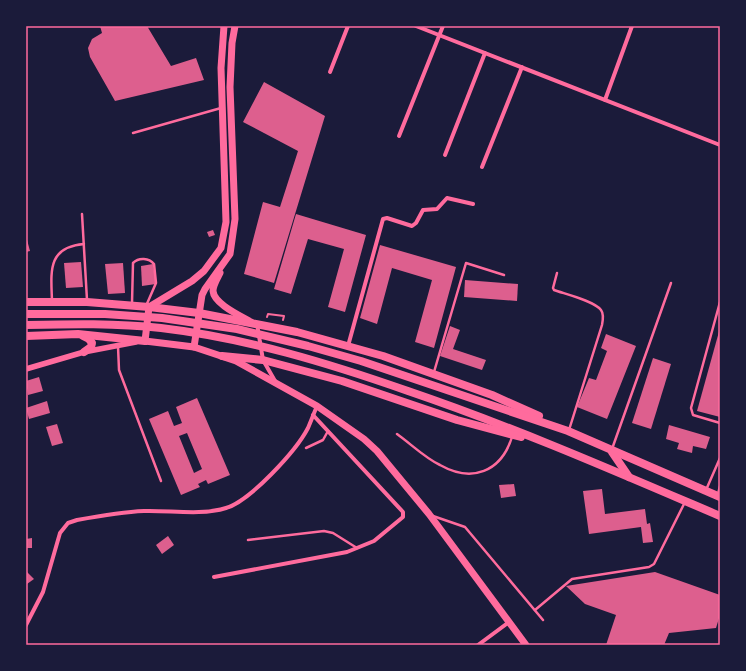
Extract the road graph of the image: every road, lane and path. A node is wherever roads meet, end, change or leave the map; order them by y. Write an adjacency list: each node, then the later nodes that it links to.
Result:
1 (224, 26): 12 (main road)
2 (235, 26): 21 (main road)
3 (348, 26): 10 (street)
4 (416, 26): 7 (street)
5 (443, 26): 7 (street)
6 (632, 26): 11 (street)
7 (440, 35): 8 (street); 14 (street)
8 (484, 53): 9 (street); 16 (street)
9 (522, 67): 11 (street); 17 (street)
10 (330, 72)
11 (605, 100): 15 (street)
12 (221, 108): 13 (lane); 30 (main road)
13 (134, 133)
14 (399, 136)
15 (720, 145)
16 (445, 155)
17 (482, 167)
18 (473, 204): 42 (street)
19 (82, 214): 20 (lane)
20 (84, 244): 26 (lane); 27 (lane)
21 (230, 254): 33 (main road); 36 (main road)
22 (557, 273): 53 (lane)
23 (504, 275): 47 (lane)
24 (671, 283): 58 (lane)
25 (26, 302): 26 (highway)
26 (52, 302): 27 (highway)
27 (87, 302): 29 (highway)
28 (720, 302): 51 (lane)
29 (132, 305): 30 (highway); 30 (lane)
30 (147, 307): 33 (highway); 39 (main road)
31 (26, 314): 53 (highway)
32 (268, 314): 34 (path)
33 (199, 315): 36 (highway); 40 (main road)
34 (284, 316)
35 (26, 325): 57 (highway)
36 (257, 327): 42 (highway); 45 (street)
37 (78, 334): 38 (highway); 39 (highway); 43 (highway)
38 (26, 336)
39 (145, 341): 40 (main road); 41 (street)
40 (194, 344): 44 (main road)
41 (118, 346): 43 (street); 61 (lane)
42 (348, 346): 47 (highway)
43 (84, 352): 46 (street)
44 (222, 356): 45 (highway); 48 (main road)
45 (263, 359): 48 (street); 55 (highway)
46 (26, 369)
47 (433, 375): 53 (highway)
48 (276, 383): 49 (main road)
49 (317, 406): 50 (street); 67 (main road)
50 (313, 415): 52 (street); 75 (street)
51 (720, 423)
52 (329, 431): 56 (lane); 70 (street)
53 (568, 431): 58 (highway)
54 (397, 434): 55 (lane)
55 (513, 434): 57 (highway)
56 (306, 448)
57 (562, 449): 60 (highway)
58 (612, 451): 60 (highway); 63 (highway)
59 (720, 458): 63 (lane)
60 (630, 477): 65 (highway); 66 (highway)
61 (161, 481)
62 (720, 486): 64 (lane)
63 (706, 492): 64 (highway)
64 (719, 497)
65 (685, 501): 68 (highway); 72 (lane)
66 (720, 512)
67 (429, 514): 72 (lane); 74 (main road)
68 (720, 516)
69 (248, 540): 70 (lane)
70 (357, 548): 71 (street)
71 (214, 578)
72 (535, 610): 73 (lane)
73 (543, 620)
74 (510, 622): 76 (street); 77 (main road)
75 (26, 625)
76 (478, 645)
77 (526, 645)

